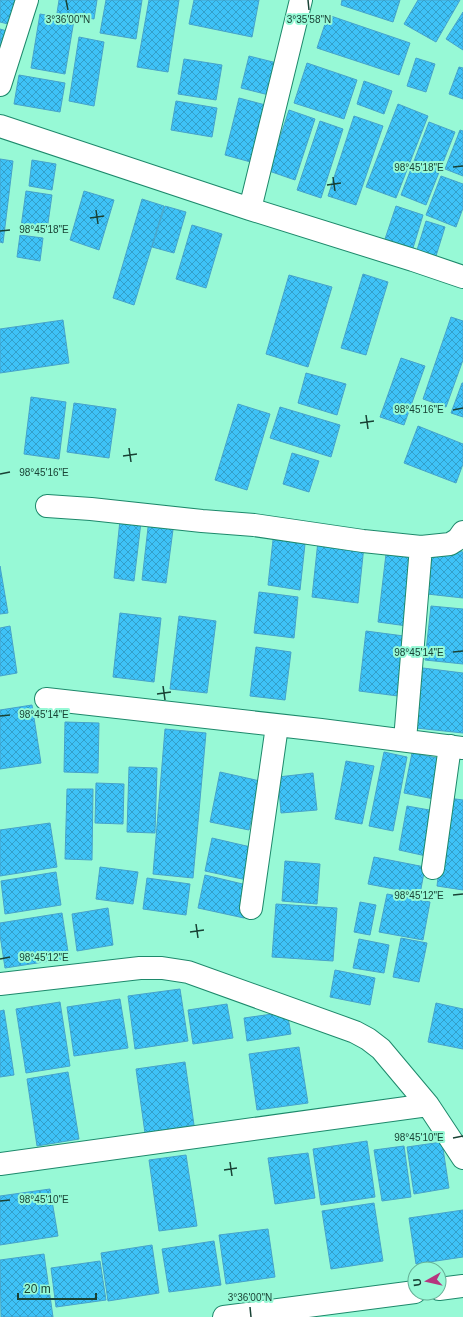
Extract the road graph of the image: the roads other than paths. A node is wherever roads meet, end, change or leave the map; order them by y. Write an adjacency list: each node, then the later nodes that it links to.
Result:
1 (27, 0): 3 (street)
2 (301, 0): 5 (street)
3 (0, 85)
4 (0, 126): 5 (street)
5 (250, 209): 6 (street)
6 (463, 277)
7 (47, 506): 9 (street)
8 (463, 532): 9 (street)
9 (421, 547): 12 (street)
10 (46, 699): 11 (street)
11 (277, 726): 12 (street); 15 (street)
12 (406, 740): 13 (street)
13 (457, 747): 14 (street)
14 (433, 868)
15 (251, 908)
16 (0, 984): 17 (street)
17 (428, 1105): 18 (street); 19 (street)
18 (463, 1158)
19 (0, 1164)
20 (463, 1286): 21 (street)
21 (447, 1288)
22 (407, 1293): 23 (street)
23 (297, 1312): 24 (street)
24 (224, 1317)

